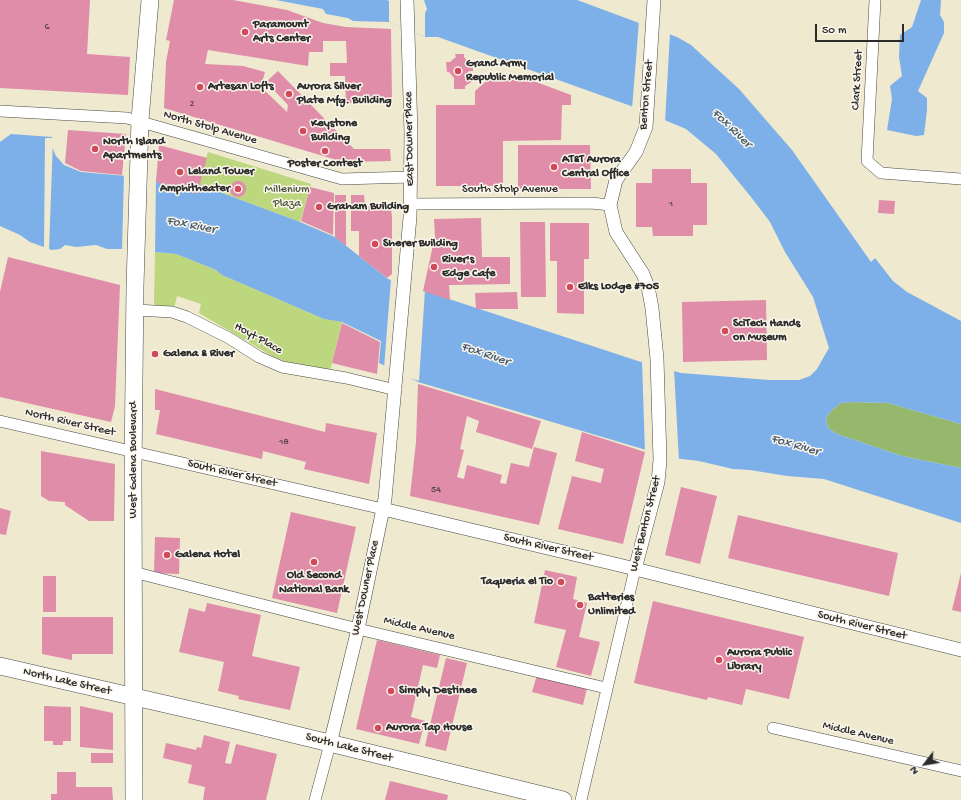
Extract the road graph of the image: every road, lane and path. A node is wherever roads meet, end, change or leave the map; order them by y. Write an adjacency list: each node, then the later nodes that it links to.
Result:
1 (150, 0): 6 (main road, West Galena Boulevard)
2 (407, 0): 7 (street, East Downer Place)
3 (654, 0): 10 (street, Benton Street)
4 (875, 0): 8 (street, Clark Street)
5 (0, 111): 6 (street, North Stolp Avenue)
6 (140, 120): 7 (street, North Stolp Avenue); 11 (main road, West Galena Boulevard)
7 (411, 177): 9 (street, East Downer Place)
8 (961, 180)
9 (410, 204): 10 (street, South Stolp Avenue); 12 (street, East Downer Place)
10 (610, 205): 17 (street, West Benton Street)
11 (135, 310): 13 (street, Hoyt Place); 15 (main road, West Galena Boulevard)
12 (396, 373): 13 (street, West Downer Place)
13 (396, 390): 16 (street, West Downer Place)
14 (0, 421): 15 (street, North River Street)
15 (134, 452): 16 (street, South River Street); 18 (main road, West Galena Boulevard)
16 (384, 509): 17 (street, South River Street); 19 (street, West Downer Place)
17 (635, 569): 20 (street, South River Street); 22 (street, West Benton Street)
18 (133, 572): 19 (street, Middle Avenue); 23 (main road, West Galena Boulevard)
19 (358, 629): 22 (street, Middle Avenue); 25 (street, West Downer Place)
20 (961, 650)
21 (0, 666): 23 (main road, North Lake Street)
22 (606, 688): 30 (street, West Benton Street)
23 (135, 697): 25 (main road, South Lake Street); 27 (main road, West Galena Boulevard)
24 (773, 728): 26 (street, Middle Avenue)
25 (330, 744): 28 (street, West Downer Place); 29 (main road, South Lake Street)
26 (961, 771)
27 (134, 800)
28 (315, 800)
29 (563, 800)
30 (581, 800)

